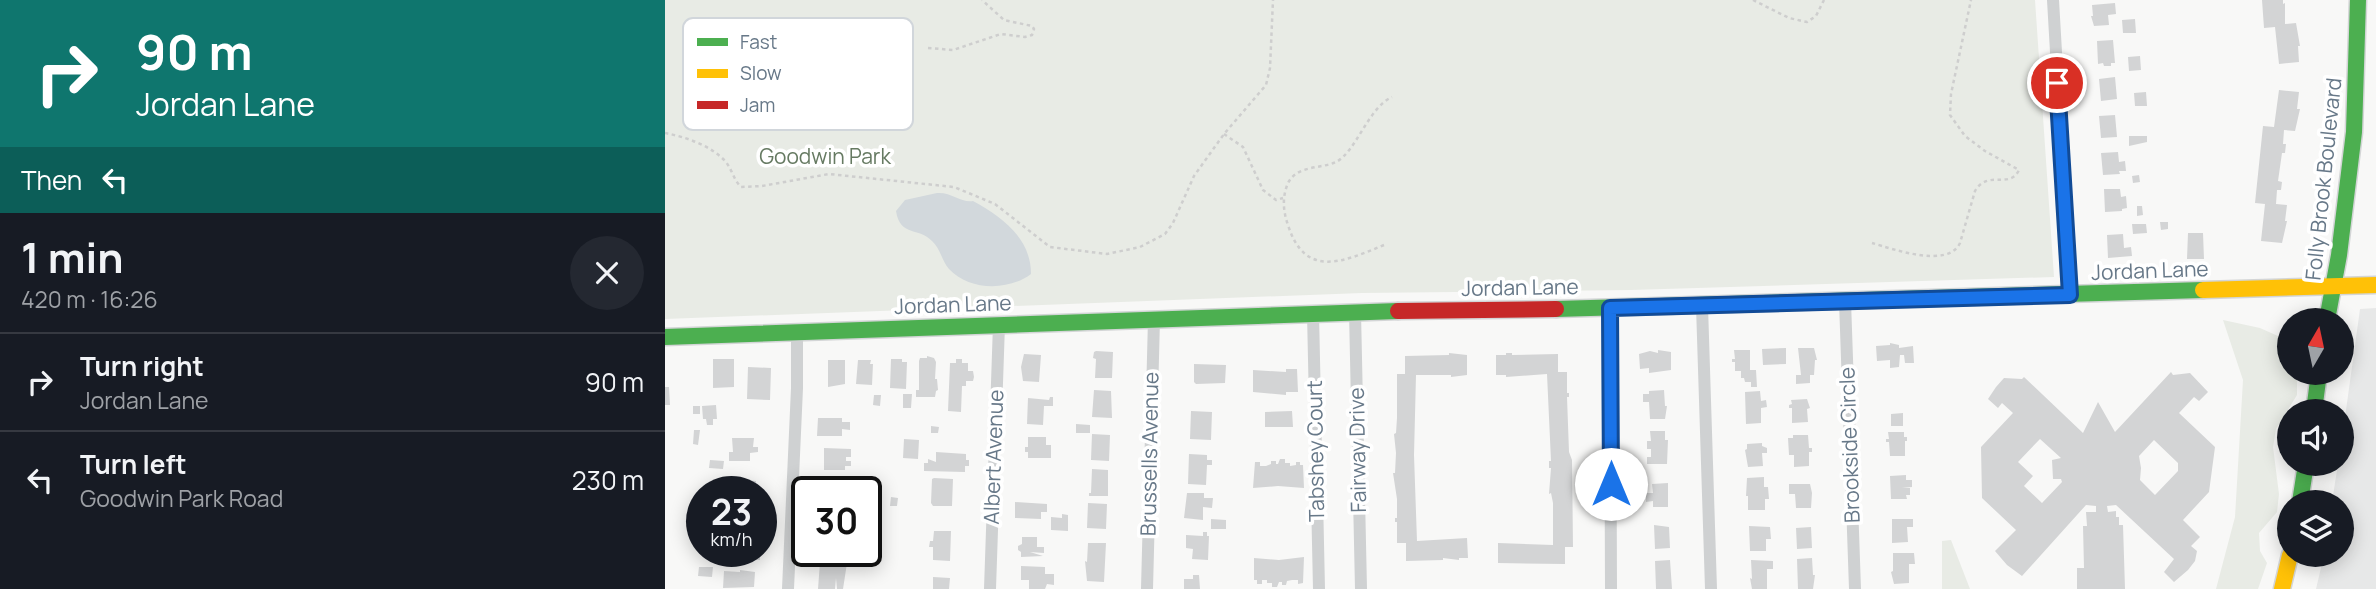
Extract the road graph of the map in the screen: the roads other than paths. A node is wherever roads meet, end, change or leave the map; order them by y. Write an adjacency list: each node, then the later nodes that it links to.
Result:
1 (2053, 0): 5 (street)
2 (2358, 0): 4 (main road, Folly Brook Boulevard)
3 (2376, 285): 4 (main road, Jordan Lane)
4 (2333, 286): 5 (main road, Jordan Lane); 9 (main road, Folly Brook Boulevard)
5 (2070, 295): 6 (main road, Jordan Lane)
6 (1845, 301): 7 (main road, Jordan Lane); 24 (street, Brookside Circle)
7 (1702, 306): 8 (main road, Jordan Lane); 23 (street)
8 (1610, 308): 10 (main road, Jordan Lane); 22 (street)
9 (2329, 308)
10 (1355, 312): 11 (main road, Jordan Lane); 21 (street, Fairway Drive)
11 (1313, 313): 12 (main road, Jordan Lane); 20 (street, Tabshey Court)
12 (1154, 319): 13 (main road, Jordan Lane); 19 (street, Brussells Avenue)
13 (999, 324): 14 (main road, Jordan Lane); 18 (street, Albert Avenue)
14 (797, 332): 15 (main road, Jordan Lane); 17 (street)
15 (665, 337)
16 (2287, 567): 25 (main road)
17 (788, 589)
18 (990, 589)
19 (1147, 589)
20 (1319, 589)
21 (1361, 589)
22 (1611, 589)
23 (1711, 589)
24 (1855, 589)
25 (2282, 589)

